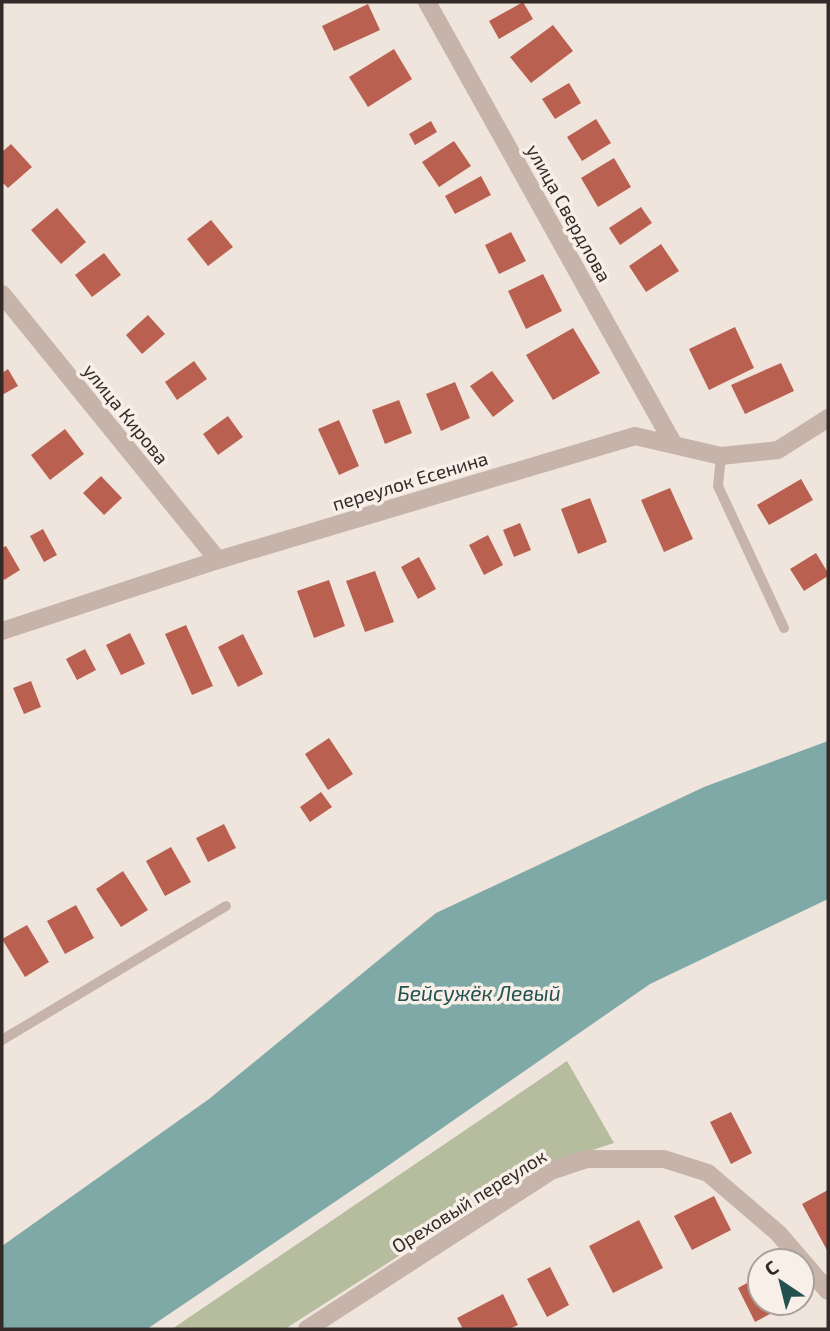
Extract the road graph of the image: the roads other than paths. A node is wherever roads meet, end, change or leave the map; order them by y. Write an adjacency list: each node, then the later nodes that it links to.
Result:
1 (427, 2): 4 (street, улица Свердлова)
2 (2, 294): 6 (street, улица Кирова)
3 (828, 418): 5 (street, переулок Есенина)
4 (674, 446): 5 (street, переулок Есенина); 6 (street, переулок Есенина)
5 (721, 456): 7 (lane)
6 (218, 560): 8 (street, переулок Есенина)
7 (784, 628)
8 (2, 631)
9 (226, 906): 10 (lane)
10 (2, 1040)
11 (828, 1291): 12 (street, Ореховый переулок)
12 (307, 1329)

